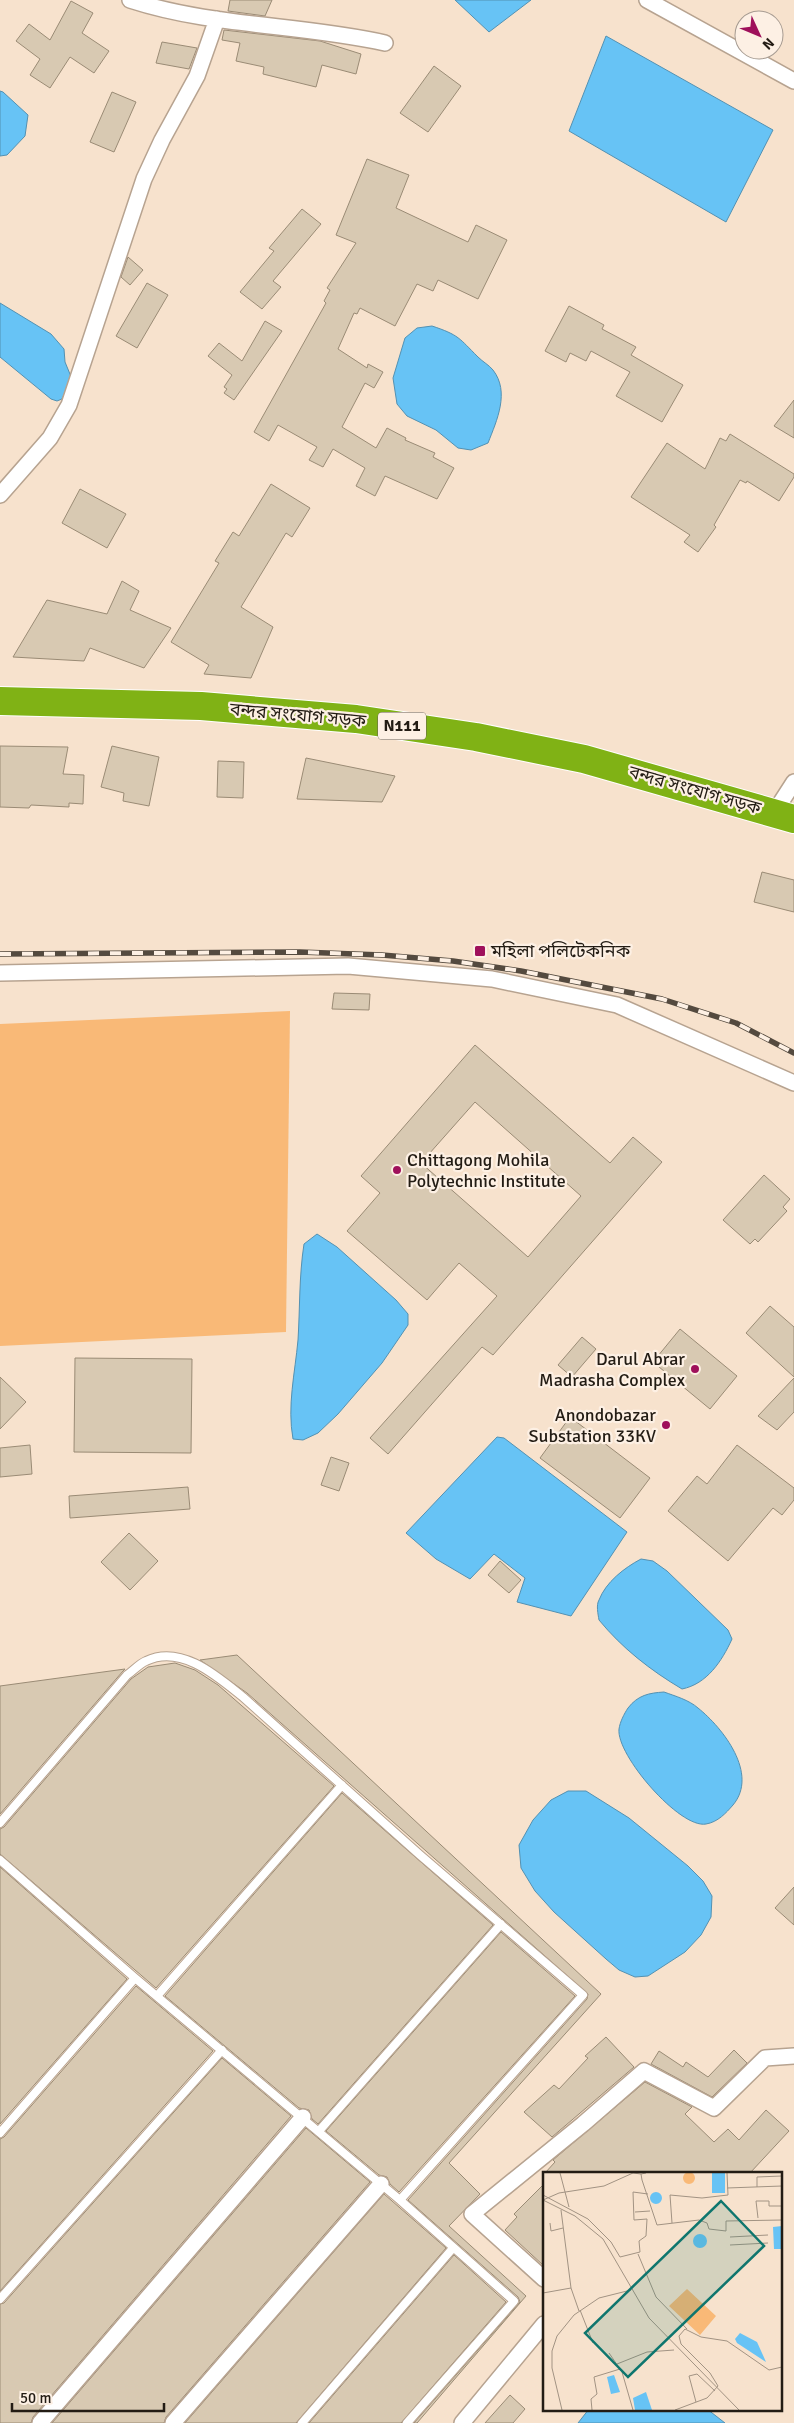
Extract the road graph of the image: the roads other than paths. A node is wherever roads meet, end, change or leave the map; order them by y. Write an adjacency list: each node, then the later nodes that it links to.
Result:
1 (130, 0): 3 (street)
2 (647, 0): 6 (street)
3 (151, 3): 4 (street)
4 (217, 19): 5 (street); 7 (street)
5 (385, 43)
6 (794, 82)
7 (0, 495)
8 (0, 701): 10 (highway, বন্দর সংযোগ সড়ক / N111)
9 (794, 782): 10 (street)
10 (784, 816)
11 (0, 973): 12 (street)
12 (794, 1083)
13 (342, 1785): 14 (lane); 16 (lane); 18 (lane)
14 (0, 1823)
15 (0, 1860): 17 (lane)
16 (501, 1924): 22 (lane); 25 (lane)
17 (135, 1978): 18 (lane); 23 (lane)
18 (157, 1996): 19 (lane)
19 (222, 2050): 21 (lane); 28 (lane)
20 (794, 2056): 27 (street)
21 (303, 2117): 22 (lane); 30 (street)
22 (319, 2131): 24 (lane)
23 (0, 2133)
24 (381, 2184): 25 (lane); 31 (street)
25 (400, 2200): 26 (lane)
26 (453, 2248): 32 (lane); 33 (lane)
27 (543, 2278)
28 (0, 2299)
29 (543, 2325): 34 (street)
30 (40, 2423)
31 (173, 2423)
32 (302, 2423)
33 (407, 2423)
34 (462, 2423)

